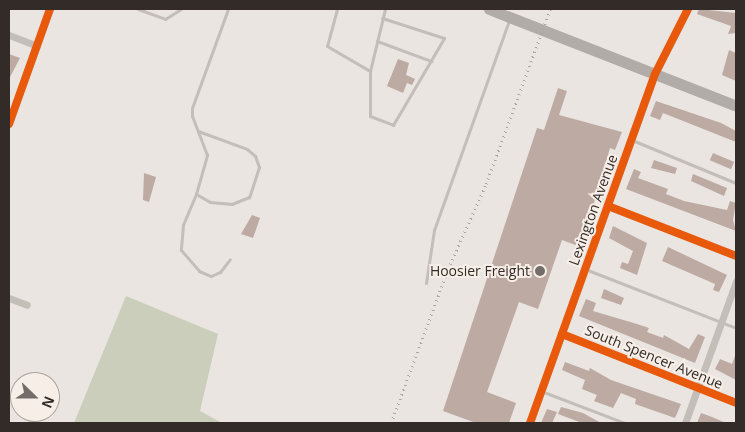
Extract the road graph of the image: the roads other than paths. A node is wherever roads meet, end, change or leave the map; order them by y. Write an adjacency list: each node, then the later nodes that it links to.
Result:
1 (50, 9): 13 (street)
2 (138, 9): 3 (lane)
3 (182, 9)
4 (228, 9): 19 (lane)
5 (337, 9): 15 (lane)
6 (385, 9): 10 (lane)
7 (489, 9): 9 (main road)
8 (688, 9): 16 (street, Lexington Avenue)
9 (510, 17): 16 (main road); 28 (lane)
10 (382, 18): 12 (lane); 14 (lane)
11 (9, 35): 13 (street)
12 (377, 41): 14 (lane); 15 (lane)
13 (37, 46): 18 (street)
14 (430, 61): 15 (lane)
15 (370, 71)
16 (655, 74): 17 (main road); 20 (street, Lexington Avenue)
17 (736, 106)
18 (9, 124)
19 (198, 131): 22 (lane); 22 (lane)
20 (631, 140): 21 (lane); 23 (street, Lexington Avenue)
21 (736, 183)
22 (196, 194): 25 (lane)
23 (608, 206): 24 (street); 26 (street, Lexington Avenue)
24 (736, 256)
25 (230, 259)
26 (585, 269): 31 (lane); 33 (street, Lexington Avenue)
27 (736, 281): 31 (street)
28 (426, 283)
29 (9, 298): 30 (street)
30 (27, 305)
31 (721, 322): 32 (lane); 34 (street)
32 (736, 328)
33 (562, 334): 34 (street, South Spencer Avenue); 35 (street, Lexington Avenue)
34 (698, 387): 36 (street, South Spencer Avenue); 39 (street)
35 (541, 391): 37 (street, Lexington Avenue); 38 (lane)
36 (736, 403)
37 (530, 423)
38 (625, 423)
39 (685, 423)

